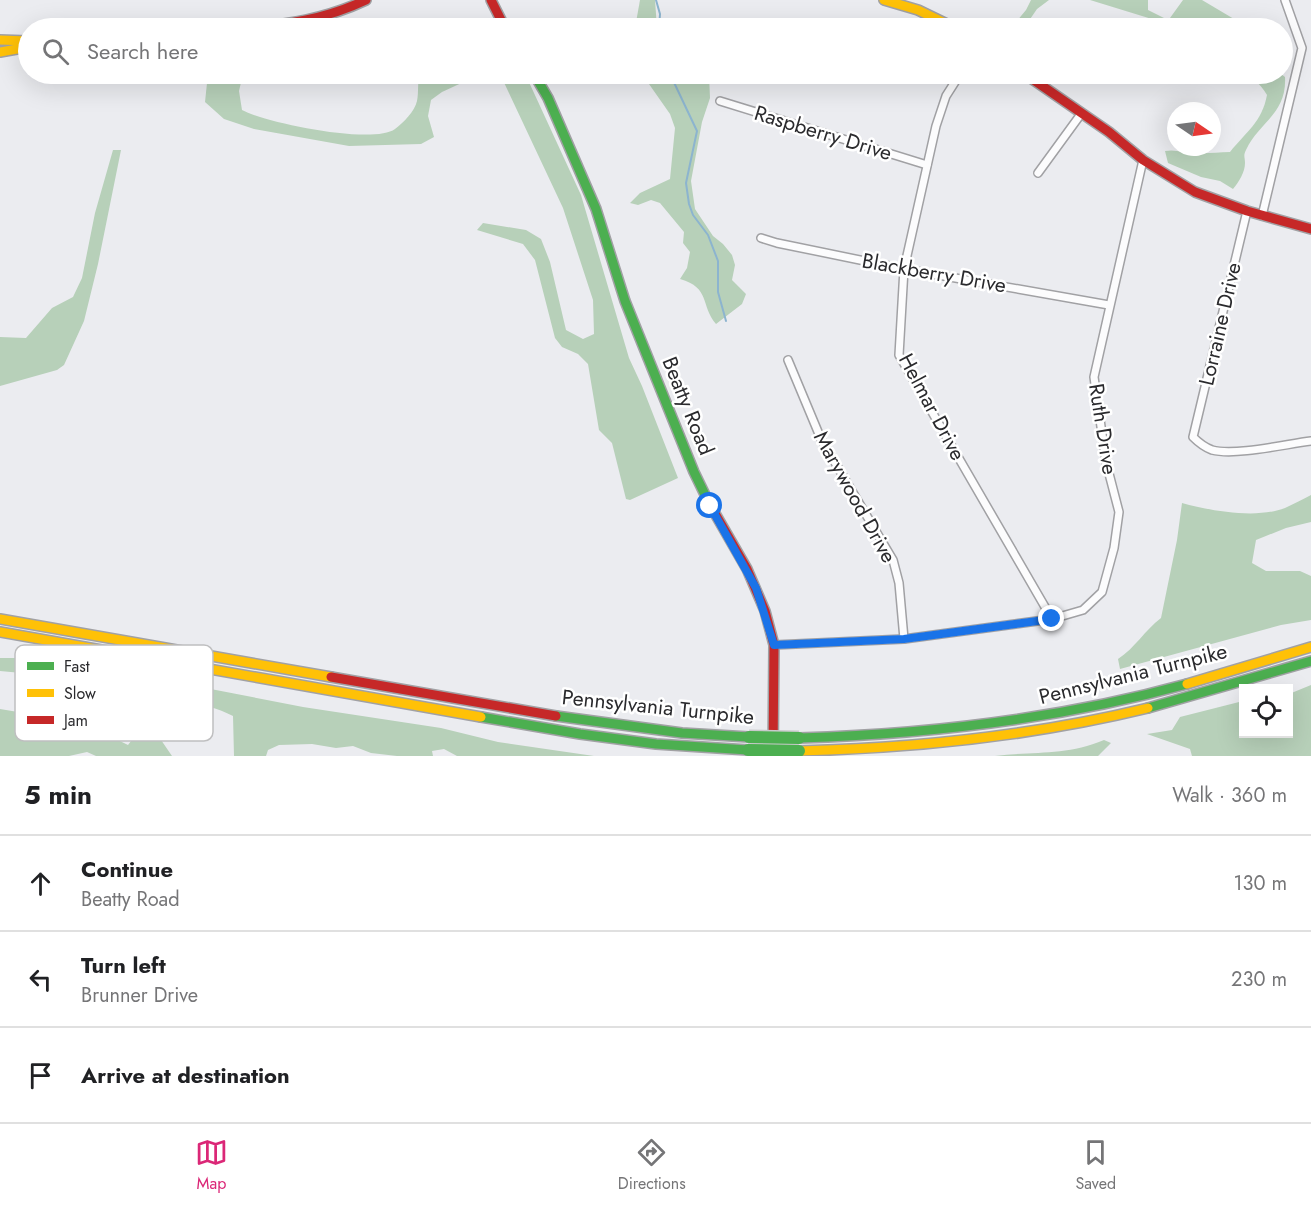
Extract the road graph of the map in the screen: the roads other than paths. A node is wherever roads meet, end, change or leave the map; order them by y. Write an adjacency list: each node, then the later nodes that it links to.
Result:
1 (366, 0): 5 (main road)
2 (491, 0): 6 (main road)
3 (884, 0): 7 (main road)
4 (1286, 0): 8 (street)
5 (322, 18)
6 (500, 18)
7 (934, 18)
8 (1292, 18)
9 (1293, 21): 23 (street)
10 (0, 40): 11 (main road)
11 (18, 41)
12 (18, 49): 13 (main road)
13 (0, 52)
14 (540, 84): 36 (main road, Beatty Road)
15 (954, 84): 20 (street, Helmar Drive)
16 (1040, 84): 18 (main road)
17 (720, 100): 20 (street, Raspberry Drive)
18 (1081, 114): 19 (main road); 21 (street)
19 (1143, 160): 22 (main road); 27 (street, Ruth Drive)
20 (927, 165): 26 (street, Helmar Drive)
21 (1038, 173)
22 (1247, 211): 23 (main road); 29 (street, Lorraine Drive)
23 (1262, 216): 24 (main road)
24 (1311, 229)
25 (761, 238): 26 (street, Blackberry Drive)
26 (904, 269): 27 (street, Blackberry Drive); 31 (street, Helmar Drive)
27 (1109, 305): 31 (street, Ruth Drive)
28 (788, 360): 33 (street, Marywood Drive)
29 (1311, 441)
30 (0, 619): 35 (main road, Pennsylvania Turnpike, bridge)
31 (1052, 619): 33 (street)
32 (0, 632): 34 (main road, Pennsylvania Turnpike, bridge)
33 (904, 639): 36 (street)
34 (74, 645)
35 (148, 645)
36 (774, 645): 41 (main road, Beatty Road)
37 (1311, 647): 38 (main road, Pennsylvania Turnpike, bridge)
38 (213, 656)
39 (1311, 661): 40 (main road, Pennsylvania Turnpike, bridge)
40 (213, 669)
41 (773, 756)

